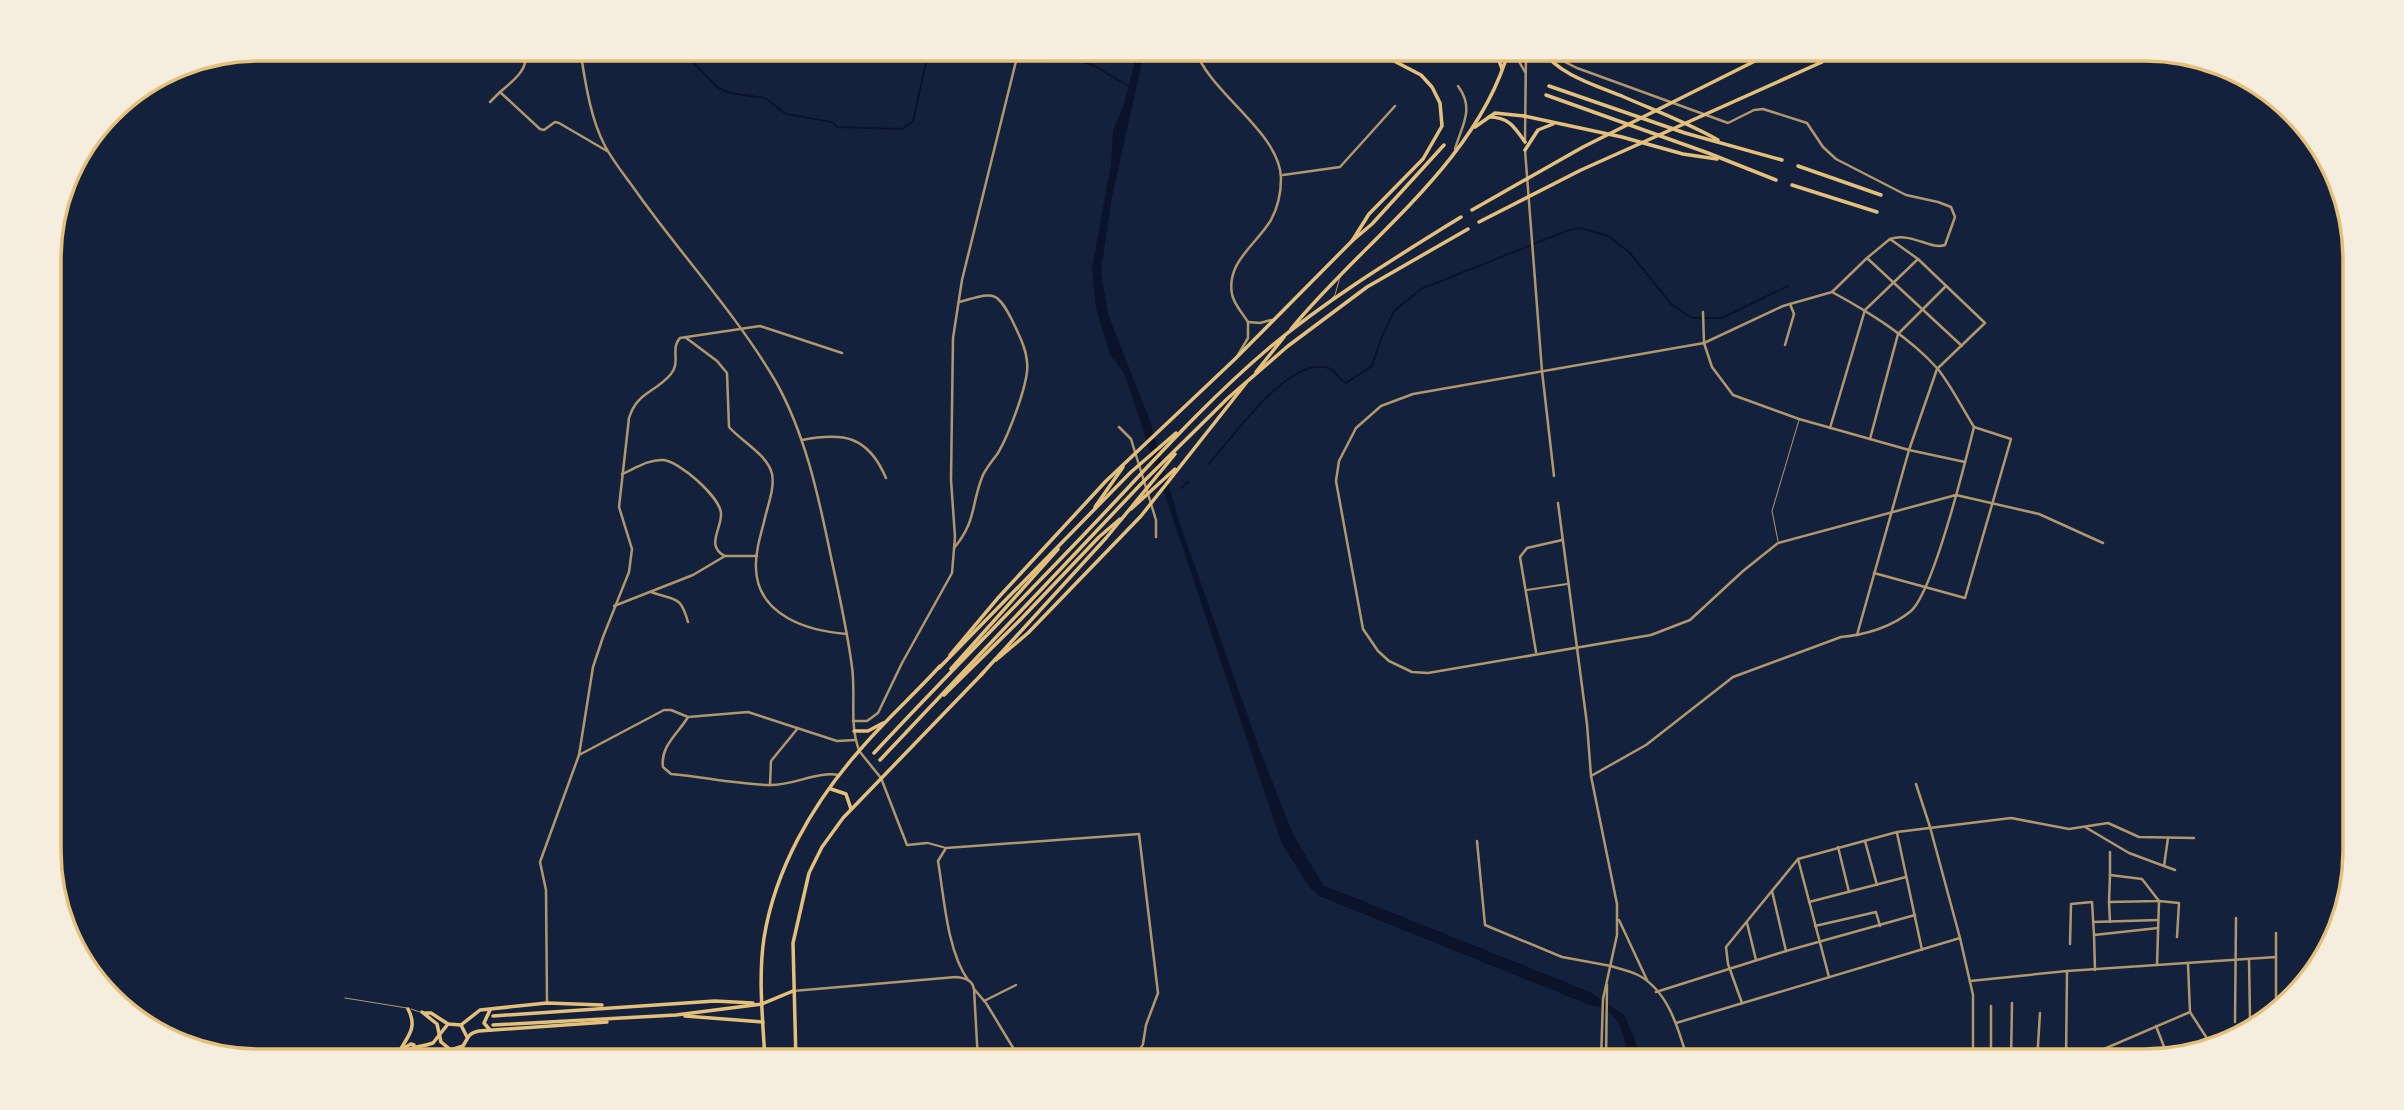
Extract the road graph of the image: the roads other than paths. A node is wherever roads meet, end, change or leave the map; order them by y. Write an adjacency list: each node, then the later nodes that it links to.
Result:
1 (1202, 61): 35 (street)
2 (1395, 61): 45 (main road)
3 (1499, 61): 14 (main road)
4 (1505, 61): 14 (main road)
5 (1519, 61): 15 (street)
6 (1525, 61): 15 (street)
7 (1551, 61): 28 (main road)
8 (1565, 61): 44 (street)
9 (1753, 61): 39 (main road)
10 (526, 62): 18 (street)
11 (582, 62): 31 (street)
12 (1016, 62): 52 (street)
13 (1822, 62): 42 (main road)
14 (1502, 69): 25 (main road)
15 (1525, 72): 22 (street)
16 (1458, 86): 30 (street)
17 (1549, 86): 28 (main road)
18 (500, 92): 20 (street); 31 (street)
19 (1546, 95): 32 (main road)
20 (490, 102)
21 (1395, 106): 35 (street)
22 (1524, 116): 23 (main road); 24 (main road); 26 (street)
23 (1486, 117): 25 (main road); 26 (main road)
24 (1555, 123): 29 (main road); 32 (main road)
25 (1471, 131): 30 (main road)
26 (1525, 142): 29 (street)
27 (1444, 145): 45 (main road)
28 (1726, 145): 33 (main road)
29 (1525, 150): 69 (street)
30 (1454, 152): 48 (main road)
31 (609, 153): 60 (street)
32 (1720, 159): 36 (main road)
33 (1782, 160)
34 (1798, 166): 38 (main road)
35 (1281, 175): 59 (street)
36 (1776, 180)
37 (1792, 186): 40 (main road)
38 (1881, 195)
39 (1472, 210)
40 (1877, 212)
41 (1461, 217): 71 (main road)
42 (1479, 222)
43 (1468, 229): 72 (main road)
44 (1889, 239): 46 (street); 47 (street)
45 (1352, 241): 58 (main road)
46 (1867, 258): 49 (street); 51 (street)
47 (1918, 259): 49 (street); 50 (street)
48 (1342, 271): 57 (main road); 57 (lane)
49 (1893, 283): 54 (street); 55 (street)
50 (1946, 286): 55 (street); 65 (street)
51 (1832, 292): 53 (street); 54 (street)
52 (958, 303): 93 (street); 93 (street)
53 (1790, 304): 63 (street); 64 (street)
54 (1865, 310): 61 (street); 75 (street)
55 (1922, 310): 61 (street); 65 (street)
56 (1703, 312): 63 (street)
57 (1301, 317): 81 (main road)
58 (1274, 319): 59 (street); 67 (main road)
59 (1248, 322): 67 (street)
60 (741, 329): 62 (street); 66 (street); 77 (street)
61 (1898, 334): 68 (street); 76 (street)
62 (685, 337): 82 (street); 95 (street)
63 (1704, 343): 69 (street); 70 (street)
64 (1785, 345)
65 (1962, 346): 68 (street)
66 (842, 354)
67 (1234, 360): 79 (main road)
68 (1937, 369): 74 (street); 78 (street)
69 (1542, 372): 83 (street); 106 (street)
70 (1799, 419): 75 (street); 91 (lane)
71 (1190, 420): 107 (main road); 108 (main road)
72 (1199, 426): 109 (main road); 110 (main road)
73 (1119, 427): 89 (street)
74 (1974, 427): 80 (street); 87 (street)
75 (1830, 428): 76 (street)
76 (1870, 439): 78 (street)
77 (802, 440): 84 (street); 103 (street)
78 (1909, 450): 80 (street); 88 (street)
79 (1128, 460): 107 (main road); 108 (main road)
80 (1965, 462): 85 (street)
81 (1182, 463): 109 (main road); 110 (main road)
82 (622, 474): 94 (street); 101 (street)
83 (1554, 476)
84 (886, 478)
85 (1956, 495): 87 (street); 88 (street); 98 (street)
86 (1558, 503): 90 (street)
87 (1992, 503): 92 (street); 98 (street)
88 (1892, 512): 91 (street); 96 (street)
89 (1156, 537)
90 (1562, 540): 97 (street); 99 (street)
91 (1778, 543): 105 (street)
92 (2103, 543)
93 (954, 548): 113 (street)
94 (725, 556): 95 (street); 100 (street)
95 (757, 556): 103 (street)
96 (1874, 573): 98 (street); 104 (street)
97 (1568, 584): 99 (street); 105 (street)
98 (1926, 588): 104 (street)
99 (1526, 590): 106 (street)
100 (651, 592): 101 (street); 102 (street)
101 (614, 606): 119 (street)
102 (688, 622)
103 (848, 634): 113 (street)
104 (1857, 635): 122 (street)
105 (1576, 648): 106 (street); 122 (street)
106 (1536, 653)
107 (939, 668): 111 (main road)
108 (948, 673): 118 (main road)
109 (981, 675): 123 (main road)
110 (944, 695): 120 (main road)
111 (894, 716): 115 (main road); 117 (main road)
112 (688, 717): 114 (street); 119 (street); 125 (street)
113 (853, 721): 115 (street)
114 (798, 728): 116 (street); 125 (street)
115 (854, 731): 116 (street)
116 (855, 740): 117 (street)
117 (859, 750): 121 (main road); 123 (street)
118 (874, 753)
119 (579, 755): 190 (street)
120 (880, 760)
121 (839, 775): 125 (street); 126 (main road)
122 (1591, 776): 151 (street)
123 (881, 778): 127 (main road); 135 (street)
124 (1916, 784): 128 (street)
125 (771, 785)
126 (830, 788): 127 (main road); 193 (main road)
127 (851, 809): 185 (main road)
128 (1930, 827): 129 (street); 130 (street); 163 (street)
129 (2085, 827): 131 (street); 140 (street)
130 (1896, 832): 133 (street); 143 (street)
131 (2168, 838): 132 (street); 140 (street)
132 (2194, 838)
133 (1865, 840): 137 (street); 144 (street)
134 (1477, 841): 174 (street)
135 (928, 843): 136 (street)
136 (946, 848): 179 (street); 237 (street)
137 (1838, 848): 139 (street); 146 (street)
138 (2110, 852): 142 (street)
139 (1798, 859): 145 (street); 148 (street)
140 (2164, 866): 141 (street)
141 (2175, 870)
142 (2110, 875): 147 (street); 149 (street)
143 (1906, 877): 144 (street); 150 (street)
144 (1877, 885): 146 (street)
145 (1772, 891): 154 (street); 167 (street)
146 (1849, 892): 148 (street)
147 (2159, 901): 149 (street); 153 (street); 162 (street)
148 (1809, 902): 157 (street)
149 (2109, 902): 156 (street)
150 (1914, 915): 158 (street); 166 (street)
151 (1618, 918): 174 (street); 182 (street)
152 (2236, 918): 169 (street)
153 (2158, 920): 156 (street); 159 (street)
154 (1747, 921): 171 (street); 175 (street)
155 (2093, 922): 156 (street); 161 (street); 165 (street)
156 (2110, 922)
157 (1815, 926): 158 (street); 164 (street)
158 (1880, 926): 164 (street)
159 (2158, 928): 161 (street); 173 (street)
160 (2276, 933): 168 (street)
161 (2094, 934): 176 (street)
162 (2177, 937)
163 (1960, 938): 166 (street); 180 (street)
164 (1820, 943): 167 (street); 178 (street)
165 (2070, 944)
166 (1922, 950): 178 (street)
167 (1786, 951): 171 (street)
168 (2276, 957): 170 (street); 188 (street)
169 (2237, 959): 170 (street); 172 (street); 207 (street)
170 (2249, 959): 204 (street)
171 (1756, 960): 175 (street)
172 (2188, 964): 173 (street); 198 (street)
173 (2157, 965): 176 (street)
174 (1611, 966): 181 (street); 182 (street)
175 (1731, 970): 186 (street); 191 (street)
176 (2095, 970): 177 (street)
177 (2067, 971): 180 (street); 226 (street)
178 (1829, 977): 191 (street)
179 (968, 980): 184 (street); 185 (street)
180 (1970, 981): 222 (street)
181 (1607, 982): 219 (street); 220 (street)
182 (1649, 983): 186 (street)
183 (1016, 985): 189 (street)
184 (974, 989): 189 (street); 235 (street)
185 (793, 991): 193 (main road); 234 (main road)
186 (1656, 992): 206 (street)
187 (345, 998): 196 (lane)
188 (2276, 999)
189 (984, 1001): 236 (street)
190 (547, 1003): 194 (main road); 197 (main road)
191 (1742, 1003): 206 (street)
192 (2012, 1003): 224 (street)
193 (762, 1004): 194 (main road); 202 (main road); 205 (main road)
194 (622, 1006): 201 (main road)
195 (1991, 1006): 223 (street)
196 (408, 1009): 199 (lane); 228 (main road)
197 (491, 1009): 209 (main road); 212 (main road)
198 (2190, 1012): 211 (street); 215 (street)
199 (422, 1013): 208 (main road); 213 (main road)
200 (2040, 1013): 225 (street)
201 (493, 1016)
202 (676, 1016): 203 (main road); 205 (main road)
203 (644, 1018): 210 (main road); 212 (main road)
204 (2250, 1018)
205 (763, 1022): 233 (main road)
206 (1676, 1023): 221 (street)
207 (2235, 1023)
208 (448, 1024): 209 (main road); 213 (main road)
209 (461, 1025): 214 (main road)
210 (493, 1025)
211 (2156, 1026): 217 (street); 227 (street)
212 (492, 1031): 214 (main road)
213 (440, 1034): 216 (main road); 231 (main road)
214 (467, 1038): 218 (main road)
215 (2207, 1039)
216 (416, 1045): 229 (main road); 230 (main road)
217 (2164, 1047)
218 (460, 1048): 232 (main road)
219 (1601, 1048)
220 (1606, 1048)
221 (1684, 1048)
222 (1973, 1048)
223 (1991, 1048)
224 (2011, 1048)
225 (2038, 1048)
226 (2066, 1048)
227 (2106, 1048)
228 (401, 1049)
229 (402, 1049)
230 (409, 1049)
231 (450, 1049)
232 (456, 1049)
233 (764, 1049)
234 (795, 1049)
235 (977, 1049)
236 (1013, 1049)
237 (1141, 1049)

